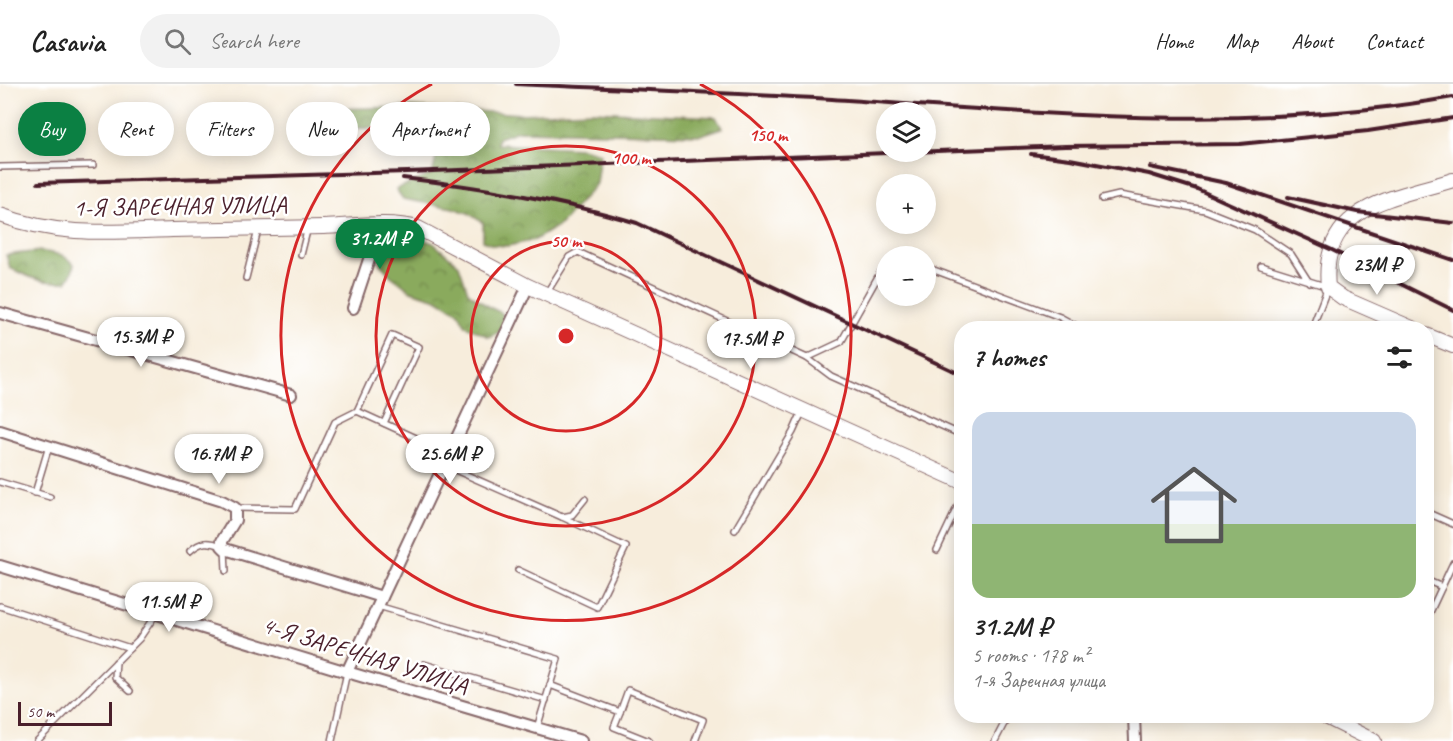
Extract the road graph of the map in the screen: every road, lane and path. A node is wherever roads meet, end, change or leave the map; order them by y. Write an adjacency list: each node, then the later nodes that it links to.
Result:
1 (93, 165): 2 (lane)
2 (0, 167)
3 (1453, 180): 16 (street)
4 (1102, 199): 14 (lane)
5 (0, 215): 8 (street, 1-Я ЗАРЕЧНАЯ УЛИЦА)
6 (381, 223): 7 (street, 1-Я ЗАРЕЧНАЯ УЛИЦА); 15 (street, 1-Я ЗАРЕЧНАЯ УЛИЦА); 18 (street)
7 (308, 227): 8 (street, 1-Я ЗАРЕЧНАЯ УЛИЦА); 9 (lane)
8 (259, 228): 12 (lane)
9 (302, 255)
10 (1261, 266): 14 (lane)
11 (936, 271): 20 (lane)
12 (246, 278)
13 (876, 280): 25 (lane)
14 (1309, 282): 16 (lane)
15 (528, 286): 17 (street, 1-Я ЗАРЕЧНАЯ УЛИЦА); 33 (street)
16 (1328, 287): 21 (lane); 22 (street)
17 (546, 294): 25 (lane); 28 (street, 1-Я ЗАРЕЧНАЯ УЛИЦА)
18 (353, 308)
19 (0, 313): 26 (street)
20 (1067, 321)
21 (1315, 321)
22 (1396, 321)
23 (1434, 338): 24 (street)
24 (1453, 346)
25 (807, 358): 31 (lane)
26 (291, 395)
27 (357, 411): 29 (lane); 29 (lane); 40 (lane)
28 (803, 411): 35 (street, 1-Я ЗАРЕЧНАЯ УЛИЦА); 45 (lane)
29 (384, 423): 33 (lane)
30 (0, 431): 32 (street)
31 (954, 431)
32 (49, 446): 37 (lane); 40 (street)
33 (449, 453): 34 (street)
34 (444, 465): 43 (lane); 55 (street)
35 (954, 478)
36 (0, 482): 37 (lane)
37 (35, 493): 38 (lane)
38 (50, 497)
39 (585, 499): 43 (lane)
40 (235, 508): 46 (street)
41 (954, 515): 47 (lane)
42 (1434, 516): 44 (lane)
43 (562, 517): 51 (lane)
44 (1453, 524)
45 (735, 530)
46 (224, 547): 48 (lane); 52 (lane); 55 (street)
47 (937, 550)
48 (189, 551)
49 (1453, 563): 54 (lane)
50 (0, 566): 58 (street, 4-Я ЗАРЕЧНАЯ УЛИЦА)
51 (518, 570)
52 (226, 571)
53 (1434, 584): 54 (lane)
54 (1442, 587): 56 (lane)
55 (380, 601): 62 (street); 63 (lane)
56 (1434, 604)
57 (0, 606): 59 (lane)
58 (156, 614): 59 (lane); 62 (street, 4-Я ЗАРЕЧНАЯ УЛИЦА)
59 (130, 648): 60 (lane)
60 (116, 662): 64 (lane); 71 (lane)
61 (424, 664): 65 (lane)
62 (346, 672): 70 (street, 4-Я ЗАРЕЧНАЯ УЛИЦА); 72 (lane)
63 (550, 685): 65 (lane); 66 (lane)
64 (130, 692)
65 (546, 700): 70 (lane)
66 (620, 712): 74 (lane); 75 (lane)
67 (1004, 723): 76 (lane)
68 (1134, 723): 77 (street)
69 (1338, 723): 78 (street)
70 (537, 728): 73 (street, 4-Я ЗАРЕЧНАЯ УЛИЦА)
71 (37, 741)
72 (332, 741)
73 (581, 741)
74 (649, 741)
75 (695, 741)
76 (995, 741)
77 (1135, 741)
78 (1374, 741)

